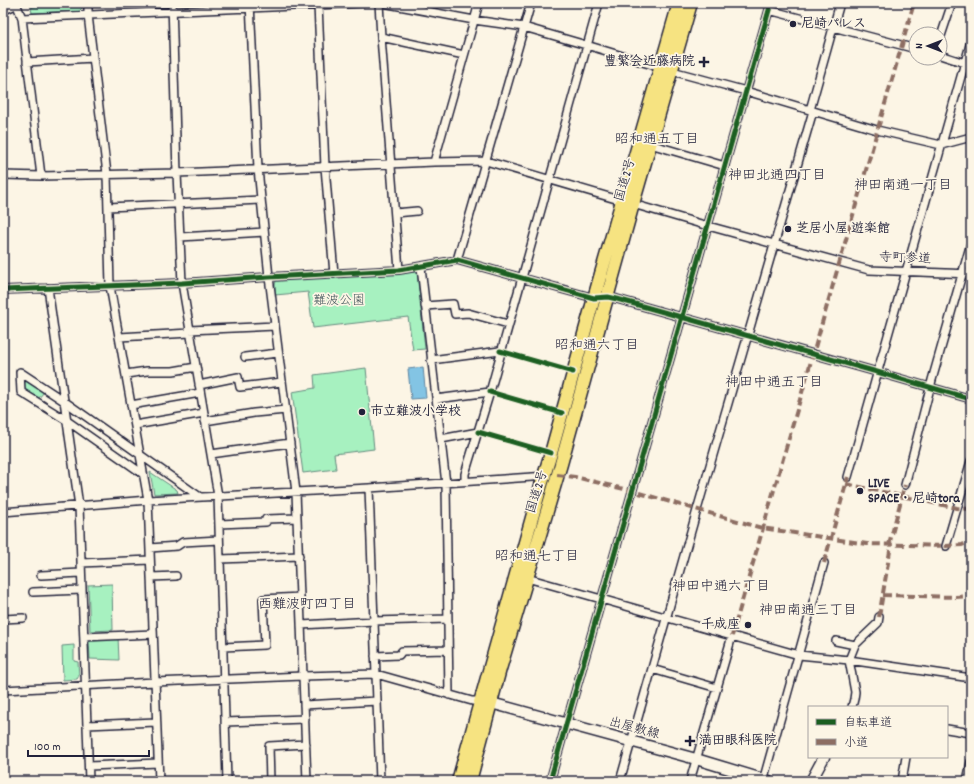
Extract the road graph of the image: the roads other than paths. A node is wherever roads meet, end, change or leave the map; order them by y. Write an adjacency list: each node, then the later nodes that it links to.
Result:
1 (16, 3): 17 (street); 20 (street)
2 (88, 3): 19 (street)
3 (172, 3): 18 (street)
4 (361, 3): 15 (street)
5 (379, 3): 25 (street)
6 (383, 3): 21 (street)
7 (479, 3): 21 (street)
8 (531, 3): 24 (street)
9 (599, 3): 27 (street)
10 (679, 3): 34 (highway, 国道2号)
11 (692, 3): 34 (highway, 国道2号)
12 (840, 3): 23 (street)
13 (952, 3): 22 (street)
14 (250, 5): 15 (street); 18 (street); 45 (street)
15 (318, 6): 44 (street)
16 (770, 6): 23 (street); 35 (street)
17 (3, 9)
18 (173, 12): 19 (street); 46 (street)
19 (88, 15): 20 (street); 30 (street)
20 (22, 18): 32 (street)
21 (474, 20): 24 (street); 29 (street)
22 (944, 26)
23 (833, 27): 28 (street); 36 (street)
24 (524, 28): 27 (street); 40 (street)
25 (381, 37): 29 (street); 42 (street)
26 (971, 41): 33 (street)
27 (587, 45): 34 (street); 50 (street)
28 (908, 47)
29 (464, 55): 41 (street)
30 (93, 58): 32 (street); 47 (street)
31 (948, 58): 33 (street)
32 (28, 62): 49 (street)
33 (965, 63): 39 (street)
34 (666, 69): 35 (street); 38 (highway, 国道2号); 52 (highway, 国道2号)
35 (746, 91): 36 (street); 43 (street)
36 (811, 110): 39 (street); 61 (street)
37 (971, 137): 39 (street)
38 (650, 144): 43 (street); 52 (highway, 国道2号)
39 (941, 145): 65 (street)
40 (486, 161): 41 (street, 寺町参道); 50 (street, 寺町参道); 62 (street)
41 (434, 162): 42 (street, 寺町参道)
42 (391, 165): 44 (street, 寺町参道); 56 (street)
43 (725, 166): 57 (street)
44 (325, 167): 45 (street, 寺町参道); 66 (street)
45 (258, 169): 46 (street, 寺町参道); 51 (street)
46 (177, 173): 47 (street, 寺町参道); 53 (street)
47 (107, 174): 49 (street, 寺町参道); 54 (street)
48 (3, 175): 49 (street, 寺町参道)
49 (41, 176)
50 (550, 179): 52 (street, 寺町参道); 70 (street)
51 (261, 200): 53 (street); 58 (street)
52 (628, 202): 57 (street, 寺町参道); 75 (highway, 国道2号); 76 (highway, 国道2号)
53 (178, 204): 54 (street); 59 (street)
54 (108, 207): 72 (street)
55 (417, 211): 56 (street)
56 (395, 213): 64 (street)
57 (708, 226): 61 (street, 寺町参道); 78 (street)
58 (264, 232): 59 (street); 69 (street)
59 (180, 237): 71 (street)
60 (971, 243): 67 (street)
61 (774, 244): 65 (street, 寺町参道); 82 (street)
62 (457, 260): 63 (street); 70 (street)
63 (421, 267): 64 (street); 77 (street)
64 (399, 270): 66 (street)
65 (906, 271): 67 (street, 寺町参道); 89 (street)
66 (334, 274): 69 (street)
67 (962, 274): 68 (street, 寺町参道); 93 (street)
68 (971, 274)
69 (269, 277): 71 (street); 80 (street)
70 (522, 278): 76 (street); 79 (street)
71 (182, 284): 72 (street); 81 (street)
72 (110, 286): 73 (street); 83 (street)
73 (48, 288): 74 (street); 98 (street)
74 (3, 290)
75 (608, 297): 76 (street); 78 (street); 111 (highway, 国道2号)
76 (594, 298): 112 (highway, 国道2号)
77 (425, 306): 79 (street); 87 (street)
78 (682, 317): 82 (street); 142 (street)
79 (508, 324): 84 (street)
80 (275, 326): 81 (street); 85 (street)
81 (190, 332): 83 (street); 88 (street)
82 (748, 336): 89 (street); 145 (street)
83 (119, 337): 90 (street)
84 (500, 351): 87 (street); 94 (street)
85 (278, 353): 86 (street); 91 (street)
86 (245, 357)
87 (431, 360): 96 (street)
88 (196, 367): 90 (street); 92 (street)
89 (877, 372): 93 (street); 113 (street)
90 (126, 374): 99 (street)
91 (282, 382): 92 (street); 100 (street)
92 (199, 385): 95 (street)
93 (930, 387): 97 (street); 116 (street)
94 (490, 392): 96 (street); 104 (street)
95 (200, 393): 99 (street); 101 (street)
96 (436, 399): 105 (street)
97 (971, 399)
98 (64, 401): 102 (street); 102 (street); 107 (street)
99 (131, 405): 103 (street)
100 (286, 410): 101 (street); 106 (street)
101 (204, 417): 103 (street); 108 (street)
102 (66, 420): 110 (street); 122 (street)
103 (135, 425): 107 (street)
104 (478, 432): 105 (street); 114 (street)
105 (441, 439): 115 (street)
106 (290, 442): 108 (street); 118 (street)
107 (140, 454): 110 (street); 120 (street)
108 (211, 454): 119 (street)
109 (971, 461): 127 (street)
110 (144, 474): 121 (street)
111 (557, 475): 112 (street); 138 (highway, 国道2号)
112 (543, 476): 114 (street); 171 (highway, 国道2号)
113 (848, 477)
114 (465, 481): 115 (street)
115 (446, 484): 117 (street); 146 (street)
116 (905, 484)
117 (369, 488): 118 (street); 148 (street)
118 (296, 492): 119 (street); 124 (street)
119 (218, 496): 120 (street); 125 (street)
120 (200, 497): 121 (street)
121 (148, 500): 122 (street); 128 (street)
122 (79, 506): 123 (street); 132 (street)
123 (3, 512)
124 (297, 518): 125 (street); 129 (street)
125 (219, 524): 126 (street)
126 (219, 540): 128 (street); 131 (street)
127 (946, 546)
128 (150, 548): 130 (street)
129 (298, 556): 131 (street); 141 (street)
130 (150, 560): 132 (street); 137 (street)
131 (220, 560): 155 (street)
132 (81, 563): 134 (street)
133 (824, 564): 157 (street)
134 (81, 573): 135 (street); 139 (street)
135 (41, 575)
136 (176, 576): 137 (street)
137 (151, 577): 150 (street)
138 (527, 578): 142 (street); 171 (highway, 国道2号)
139 (82, 590): 140 (street); 152 (street)
140 (33, 592)
141 (300, 597): 149 (street); 155 (street)
142 (602, 599): 145 (street); 177 (street)
143 (879, 617): 154 (street)
144 (22, 618): 147 (street)
145 (667, 618): 151 (street); 160 (street)
146 (448, 619): 148 (street); 156 (street)
147 (3, 620)
148 (374, 622): 149 (street); 158 (street)
149 (301, 625): 162 (street)
150 (153, 634): 152 (street); 165 (street)
151 (732, 636): 157 (street); 167 (street)
152 (84, 637): 166 (street)
153 (836, 641): 154 (street)
154 (855, 645): 159 (street)
155 (223, 647): 164 (street)
156 (448, 650): 158 (street); 169 (street)
157 (799, 655): 159 (street); 190 (street)
158 (375, 656): 161 (street)
159 (849, 660): 163 (street); 173 (street)
160 (652, 669): 167 (street); 181 (street)
161 (376, 674): 162 (street); 169 (street); 170 (street)
162 (304, 676): 164 (street); 172 (street)
163 (971, 678)
164 (224, 679): 165 (street); 176 (street)
165 (155, 682): 166 (street); 175 (street)
166 (86, 686): 168 (street); 178 (street)
167 (717, 688): 185 (street)
168 (3, 690)
169 (449, 695): 171 (street)
170 (377, 701): 172 (street); 196 (street)
171 (486, 702): 177 (street, 出屋敷線); 197 (highway, 国道2号); 198 (highway, 国道2号)
172 (304, 705): 174 (street)
173 (852, 706)
174 (305, 719): 176 (street); 182 (street)
175 (156, 722): 178 (street); 187 (street)
176 (225, 722): 193 (street)
177 (566, 724): 181 (street, 出屋敷線); 199 (street)
178 (87, 726): 188 (street)
179 (948, 729): 180 (street)
180 (971, 733)
181 (631, 742): 185 (street, 出屋敷線); 200 (street)
182 (306, 744): 194 (street); 195 (street)
183 (823, 758): 202 (street)
184 (906, 758): 203 (street)
185 (696, 759): 190 (street, 出屋敷線); 201 (street)
186 (971, 762): 189 (street)
187 (158, 763): 188 (street); 192 (street)
188 (89, 766): 191 (street)
189 (969, 778)
190 (766, 780)
191 (89, 781)
192 (158, 781)
193 (227, 781)
194 (268, 781)
195 (307, 781)
196 (380, 781)
197 (458, 781)
198 (470, 781)
199 (550, 781)
200 (620, 781)
201 (690, 781)
202 (811, 781)
203 (902, 781)

